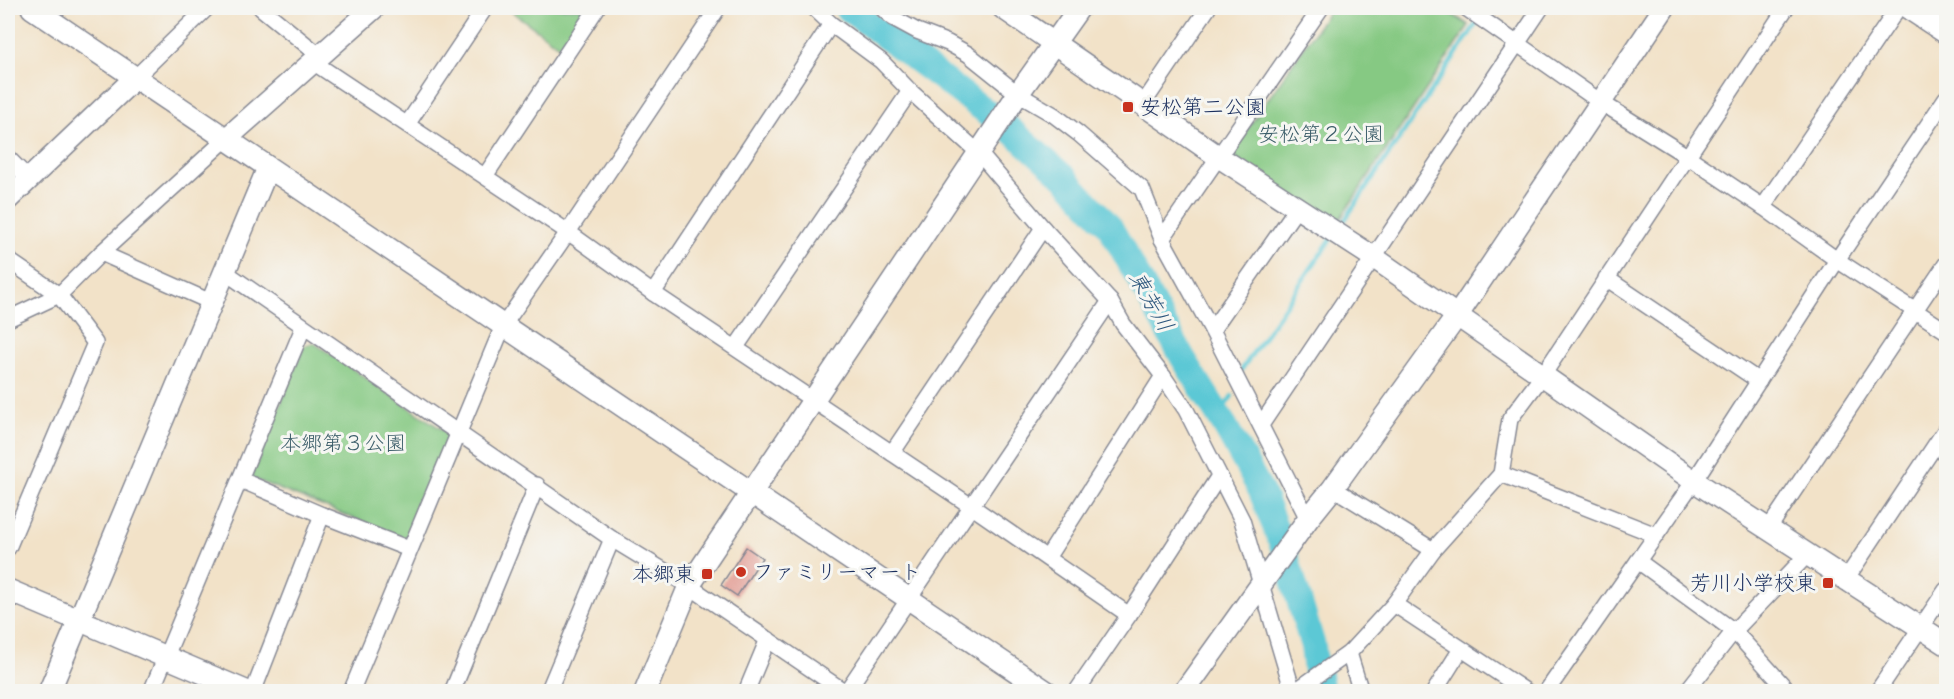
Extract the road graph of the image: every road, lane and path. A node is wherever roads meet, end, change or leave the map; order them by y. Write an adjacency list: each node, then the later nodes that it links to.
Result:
1 (32, 8): 25 (street)
2 (207, 8): 25 (street)
3 (261, 8): 24 (street)
4 (374, 8): 24 (street)
5 (485, 8): 31 (street)
6 (597, 8): 38 (street)
7 (718, 8): 44 (street)
8 (814, 8): 20 (street)
9 (882, 8): 28 (street)
10 (1003, 8): 22 (street)
11 (1079, 8): 22 (street)
12 (1208, 8): 30 (street)
13 (1321, 8): 35 (street)
14 (1541, 8): 23 (street)
15 (1665, 8): 29 (street)
16 (1786, 8): 34 (street)
17 (1898, 8): 41 (street)
18 (1908, 8): 21 (street)
19 (1475, 14): 23 (street)
20 (831, 24): 26 (street); 53 (street)
21 (1947, 33)
22 (1055, 43): 28 (street); 30 (street)
23 (1516, 43): 29 (street); 47 (street)
24 (317, 59): 31 (street); 32 (street)
25 (136, 77): 32 (street); 39 (street)
26 (910, 91): 33 (street); 65 (street)
27 (1947, 98): 49 (street)
28 (1014, 100): 33 (street); 45 (street)
29 (1602, 103): 34 (street); 58 (street)
30 (1143, 104): 35 (street)
31 (408, 123): 38 (street)
32 (226, 139): 37 (street); 46 (street)
33 (980, 151): 43 (street); 69 (street)
34 (1687, 156): 41 (street); 52 (street)
35 (1219, 157): 42 (street); 45 (street)
36 (8, 158): 39 (street)
37 (268, 168): 51 (street); 60 (street)
38 (484, 176): 44 (street)
39 (29, 179): 40 (street)
40 (8, 200)
41 (1763, 207): 49 (street)
42 (1297, 208): 47 (street); 62 (street)
43 (1043, 228): 55 (street); 73 (street)
44 (568, 231): 53 (street); 60 (street)
45 (1162, 238): 62 (street)
46 (101, 253): 54 (street); 56 (street)
47 (1373, 257): 58 (street); 70 (street)
48 (8, 260): 54 (street)
49 (1837, 260): 57 (street); 68 (street)
50 (1947, 264): 57 (street)
51 (225, 272): 56 (street); 61 (street)
52 (1606, 278): 66 (street); 68 (street)
53 (653, 292): 65 (street)
54 (58, 295): 59 (street); 87 (street)
55 (1110, 301): 67 (street); 81 (street)
56 (213, 303): 101 (street)
57 (1916, 310): 63 (street); 84 (street)
58 (1457, 316): 66 (street); 79 (street)
59 (11, 317): 64 (street)
60 (503, 326): 72 (street); 80 (street)
61 (303, 328): 72 (street); 76 (street)
62 (1212, 330): 70 (street)
63 (1947, 331)
64 (8, 333)
65 (736, 347): 69 (street)
66 (1543, 375): 74 (street); 77 (street)
67 (1163, 376): 75 (street); 91 (street)
68 (1759, 381): 77 (street)
69 (814, 401): 73 (street); 80 (street)
70 (1261, 425): 83 (street)
71 (1947, 429): 93 (street)
72 (457, 432): 78 (street); 88 (street)
73 (892, 453): 81 (street)
74 (1501, 474): 85 (street); 89 (street)
75 (1219, 476): 94 (street); 100 (street)
76 (240, 480): 82 (street); 108 (street)
77 (1694, 481): 84 (street); 85 (street)
78 (537, 485): 86 (street); 114 (street)
79 (1333, 488): 83 (street); 89 (street)
80 (751, 493): 95 (street); 98 (street)
81 (971, 506): 91 (street); 98 (street)
82 (322, 515): 88 (street); 112 (street)
83 (1308, 519): 94 (street)
84 (1769, 528): 90 (street)
85 (1656, 535): 92 (street)
86 (612, 539): 95 (street); 115 (street)
87 (8, 548)
88 (409, 549): 113 (street)
89 (1432, 550): 99 (street)
90 (1808, 554): 93 (street); 103 (street)
91 (1047, 558): 100 (street)
92 (1638, 561): 103 (street); 126 (street)
93 (1846, 579): 102 (street)
94 (1262, 585): 121 (street); 122 (street)
95 (689, 586): 104 (street); 116 (street)
96 (8, 590): 101 (street)
97 (1947, 590): 102 (street)
98 (908, 598): 118 (street); 119 (street)
99 (1394, 604): 106 (street); 107 (street)
100 (1129, 615): 120 (street)
101 (78, 621): 108 (street); 109 (street)
102 (1921, 627): 105 (street); 129 (street)
103 (1734, 631): 127 (street); 128 (street)
104 (768, 639): 117 (street); 118 (street)
105 (1947, 644)
106 (1461, 649): 124 (street); 125 (street)
107 (1348, 653): 122 (street); 123 (street)
108 (166, 655): 110 (street); 111 (street)
109 (49, 692)
110 (151, 692)
111 (248, 692)
112 (253, 692)
113 (351, 692)
114 (452, 692)
115 (548, 692)
116 (645, 692)
117 (746, 692)
118 (845, 692)
119 (1047, 692)
120 (1076, 692)
121 (1184, 692)
122 (1294, 692)
123 (1361, 692)
124 (1434, 692)
125 (1527, 692)
126 (1545, 692)
127 (1686, 692)
128 (1789, 692)
129 (1877, 692)

